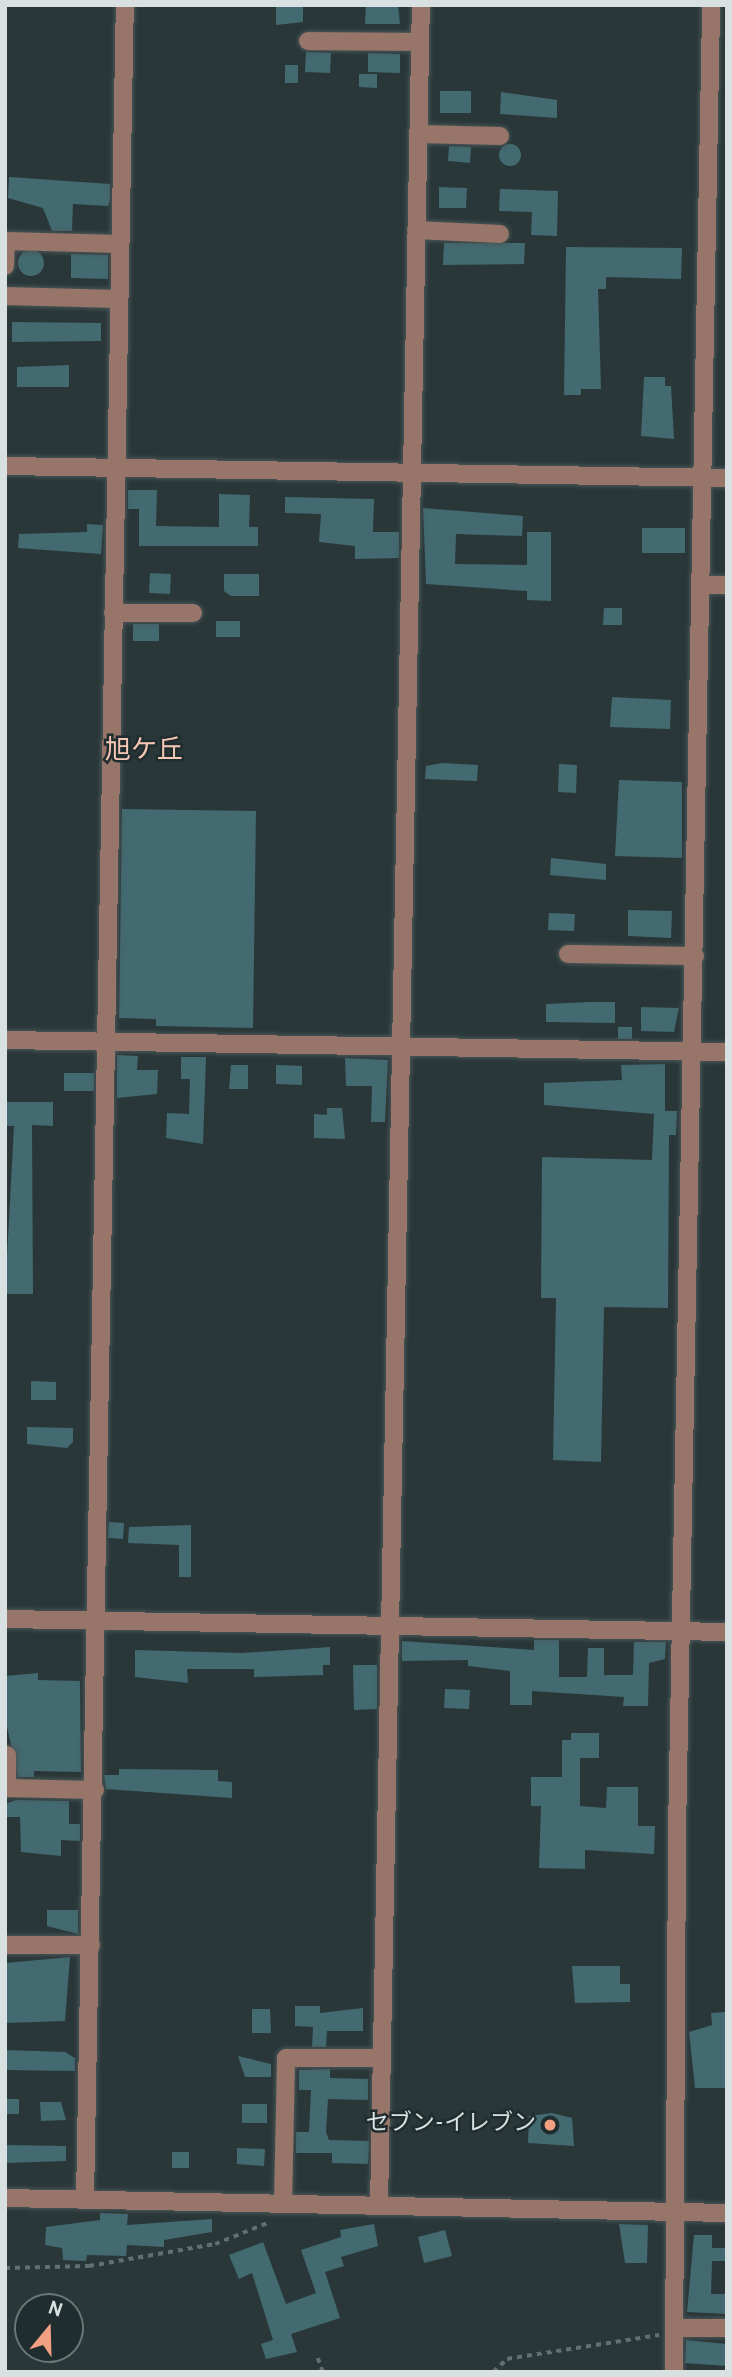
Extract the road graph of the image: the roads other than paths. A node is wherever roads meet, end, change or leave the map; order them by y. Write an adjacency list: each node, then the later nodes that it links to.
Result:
1 (125, 5): 10 (street)
2 (421, 5): 5 (street)
3 (711, 5): 17 (street)
4 (308, 41): 5 (street)
5 (420, 42): 6 (street)
6 (418, 134): 7 (street); 8 (street)
7 (500, 136)
8 (416, 230): 9 (street); 16 (street)
9 (500, 234)
10 (120, 244): 11 (street); 13 (street)
11 (5, 266)
12 (5, 296): 13 (street)
13 (119, 299): 15 (street)
14 (5, 467): 15 (street)
15 (116, 467): 16 (street); 21 (street)
16 (410, 473): 17 (street); 27 (street)
17 (704, 478): 18 (street); 19 (street)
18 (727, 478)
19 (702, 585): 20 (street); 24 (street)
20 (727, 585)
21 (113, 613): 22 (street); 26 (street)
22 (193, 613)
23 (568, 954): 24 (street)
24 (695, 956): 28 (street)
25 (5, 1040): 26 (street)
26 (104, 1041): 27 (street); 31 (street)
27 (401, 1048): 28 (street); 32 (street)
28 (694, 1051): 29 (street); 33 (street)
29 (727, 1052)
30 (5, 1619): 31 (street)
31 (97, 1621): 32 (street); 36 (street)
32 (390, 1628): 33 (street); 39 (street)
33 (680, 1631): 34 (street); 44 (street)
34 (727, 1632)
35 (7, 1755): 36 (street)
36 (95, 1790): 38 (street)
37 (5, 1945): 38 (street)
38 (91, 1945): 41 (street)
39 (381, 2058): 42 (street); 43 (street)
40 (5, 2198): 41 (street)
41 (85, 2200): 42 (street)
42 (283, 2204): 43 (street)
43 (379, 2206): 44 (street)
44 (672, 2211): 45 (street); 46 (street)
45 (727, 2213)
46 (674, 2328): 47 (street); 48 (street)
47 (727, 2328)
48 (674, 2372)

